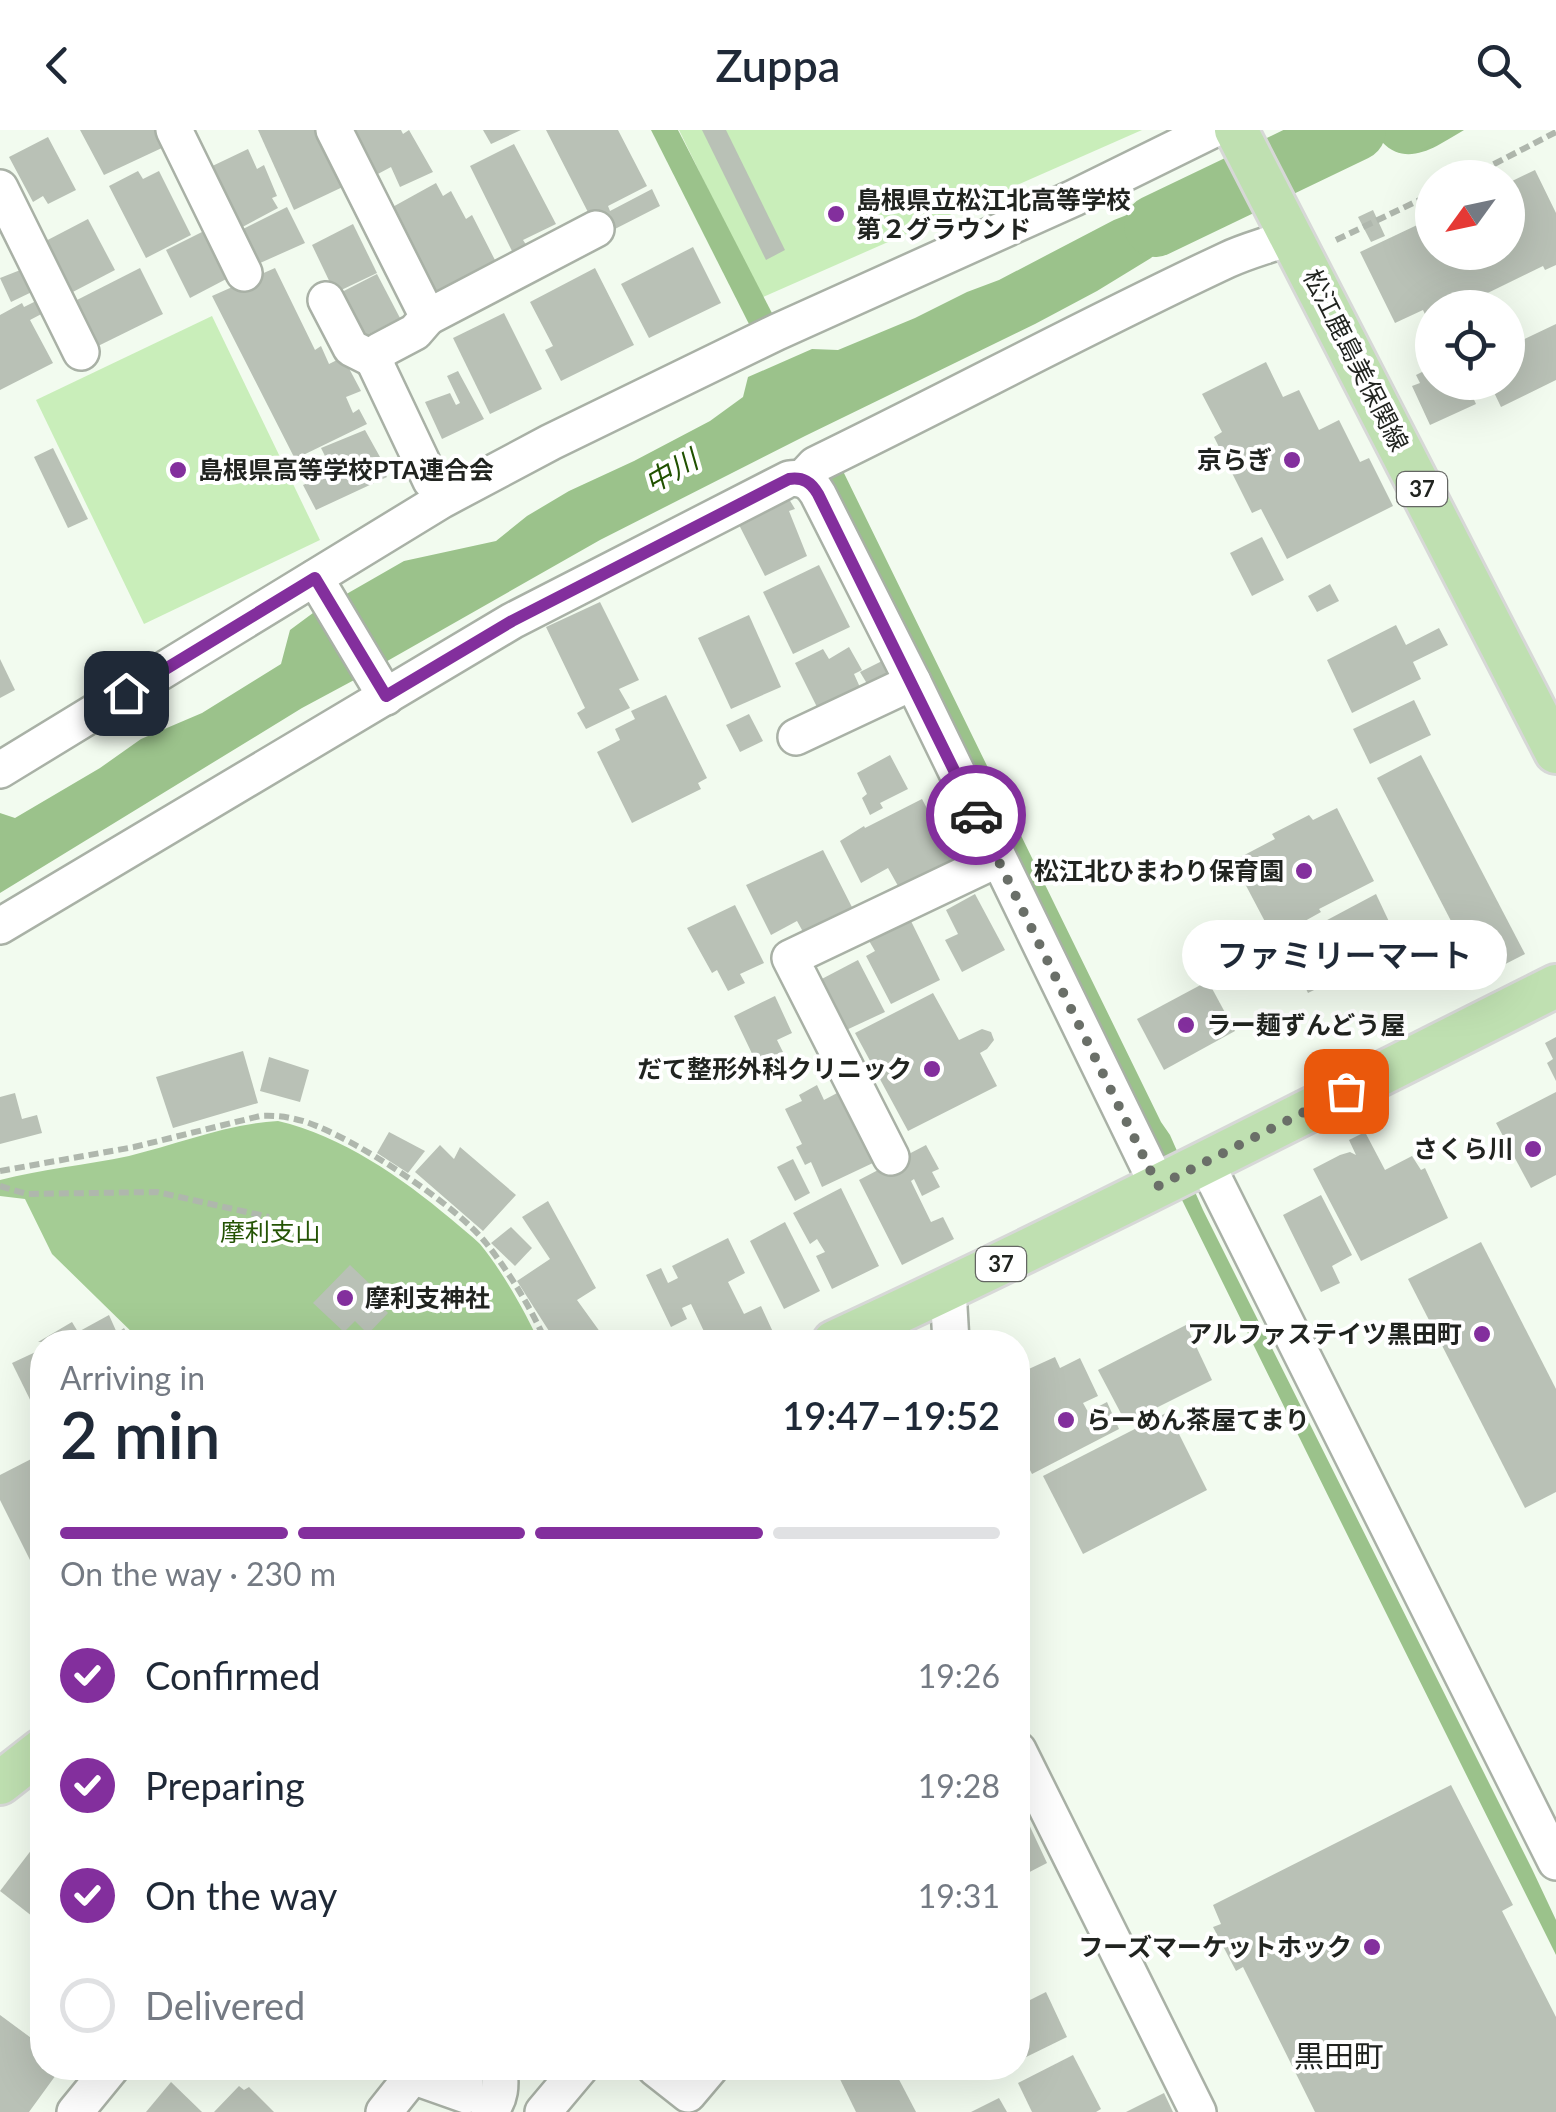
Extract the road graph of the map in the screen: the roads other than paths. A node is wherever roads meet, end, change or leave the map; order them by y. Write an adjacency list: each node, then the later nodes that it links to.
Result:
1 (174, 130): 8 (street)
2 (334, 130): 10 (street)
3 (1212, 130): 15 (street)
4 (1236, 130): 7 (main road, 松江鹿島美保関線 / 37)
5 (0, 188): 11 (street)
6 (596, 229): 10 (street)
7 (1294, 240): 13 (street); 19 (main road, 松江鹿島美保関線 / 37)
8 (244, 273)
9 (326, 300): 12 (street)
10 (428, 317): 12 (street)
11 (81, 352)
12 (377, 361): 14 (street)
13 (818, 466): 16 (street); 17 (street)
14 (431, 481)
15 (318, 583): 17 (street); 20 (street)
16 (912, 682): 18 (street); 21 (street)
17 (382, 690): 22 (street)
18 (796, 736)
19 (1556, 752)
20 (0, 770)
21 (998, 859): 24 (street); 25 (street)
22 (0, 926)
23 (1556, 986): 25 (main road, 37)
24 (891, 1157)
25 (1182, 1174): 26 (main road, 37); 32 (street)
26 (948, 1290): 27 (main road, 37); 28 (street)
27 (860, 1330)
28 (950, 1330)
29 (30, 1759): 31 (main road)
30 (1030, 1774): 43 (street)
31 (0, 1783)
32 (1556, 1862)
33 (101, 2080): 40 (street)
34 (410, 2080): 39 (street)
35 (433, 2080): 36 (street)
36 (465, 2080)
37 (500, 2080): 41 (street)
38 (570, 2080): 42 (street)
39 (391, 2109)
40 (75, 2112)
41 (489, 2112)
42 (543, 2112)
43 (1198, 2112)

